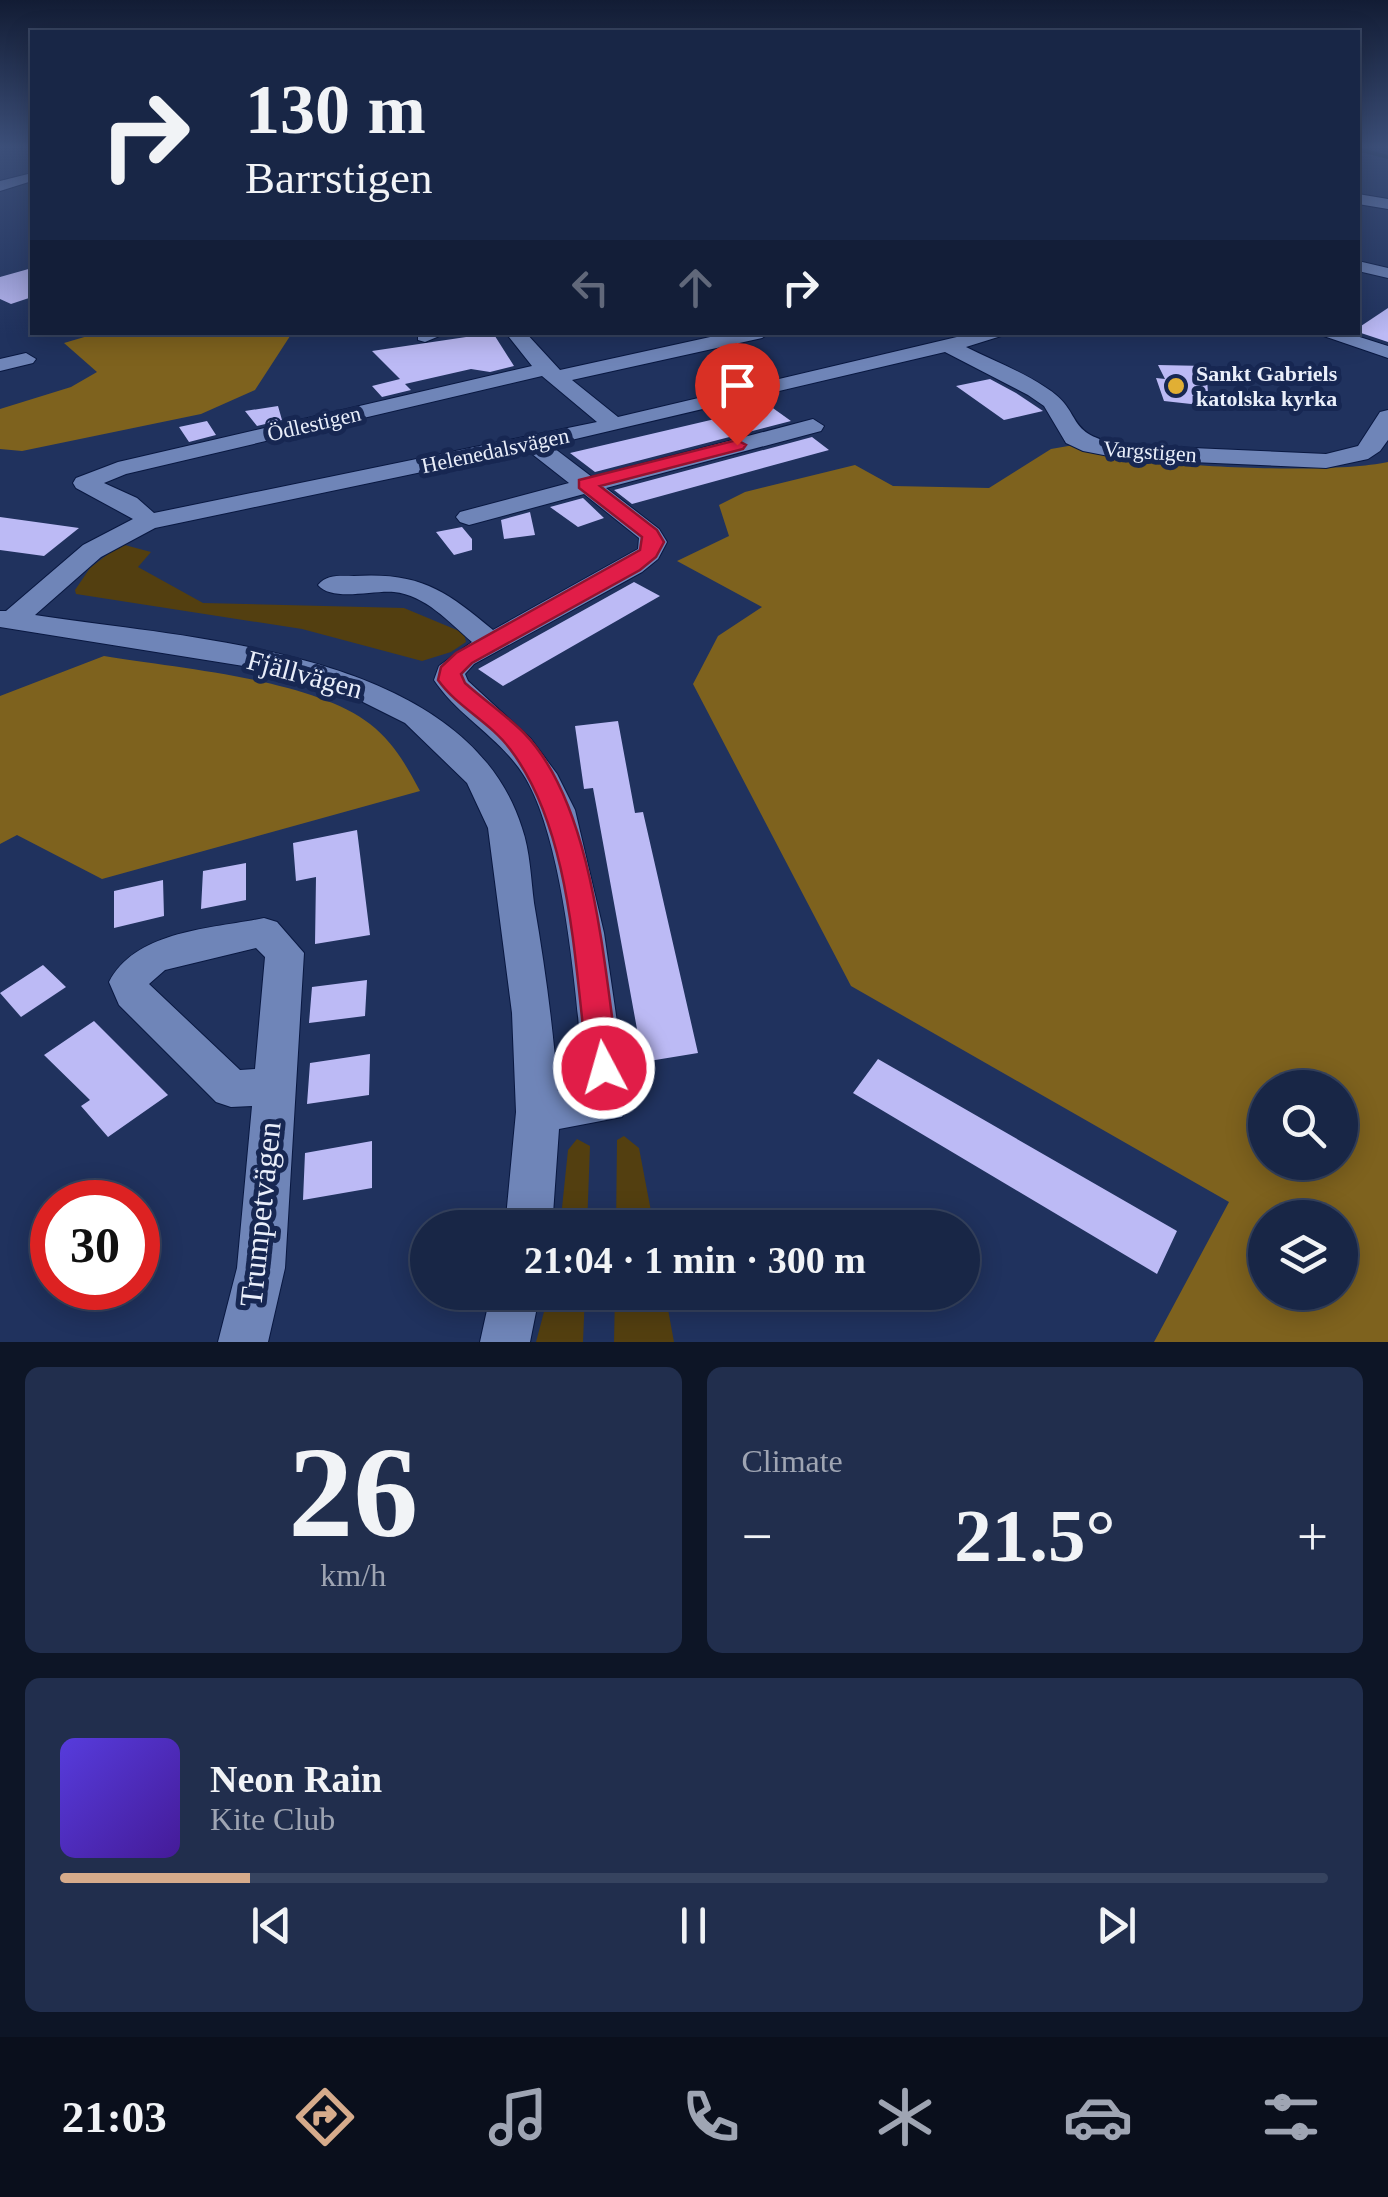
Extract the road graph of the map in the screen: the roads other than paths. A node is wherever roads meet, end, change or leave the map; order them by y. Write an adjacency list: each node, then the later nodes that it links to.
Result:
1 (1360, 266): 2 (street)
2 (1388, 273)
3 (517, 335): 11 (street)
4 (747, 335): 11 (street, Ödlestigen)
5 (995, 335): 7 (street, Helenedalsvägen)
6 (1331, 335): 8 (street)
7 (950, 347): 12 (street, Vargstigen); 13 (street, Helenedalsvägen)
8 (1388, 352)
9 (26, 359): 10 (street)
10 (0, 365)
11 (551, 373): 13 (street); 18 (street, Ödlestigen)
12 (1388, 417)
13 (614, 425): 15 (street, Helenedalsvägen)
14 (812, 426): 16 (street)
15 (533, 443): 16 (street); 18 (street, Helenedalsvägen)
16 (586, 484): 17 (street); 21 (street)
17 (469, 517)
18 (147, 522): 20 (street, Helenedalsvägen)
19 (332, 585): 21 (street)
20 (6, 619): 23 (street, Fjällvägen)
21 (492, 644): 23 (street)
22 (275, 1086): 22 (street, Trumpetvägen); 26 (street, Trumpetvägen)
23 (538, 1112): 24 (street, Fjällvägen)
24 (530, 1210)
25 (512, 1310): 27 (street)
26 (243, 1342)
27 (505, 1342)

